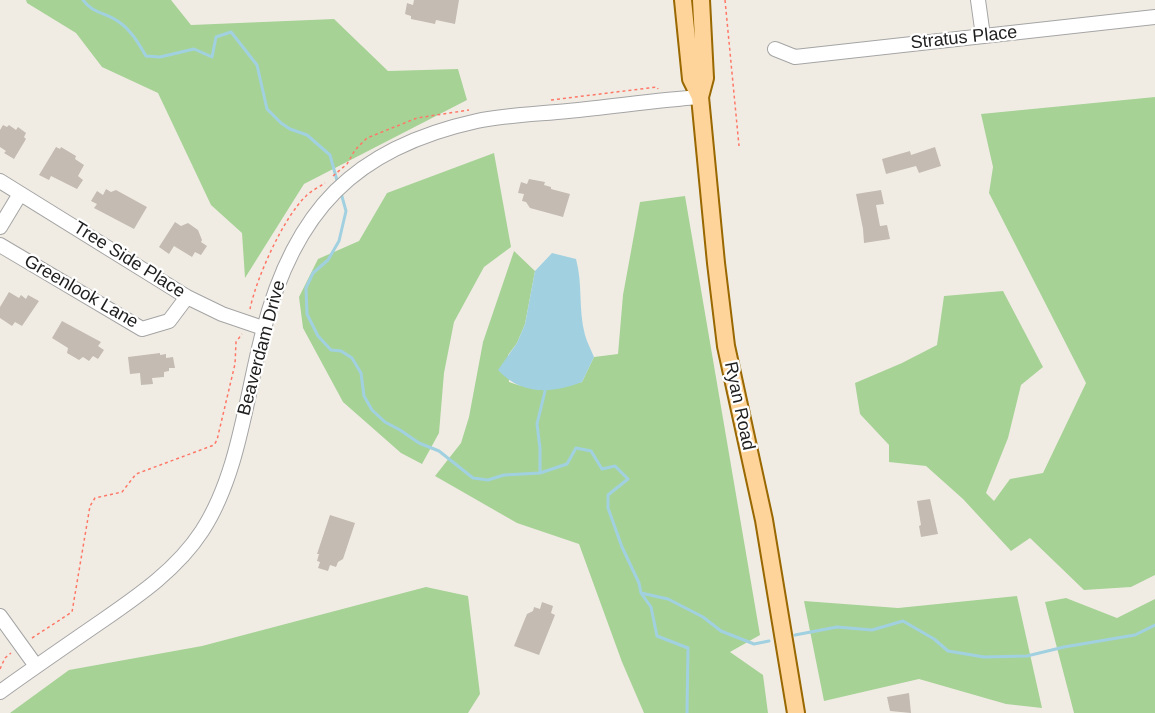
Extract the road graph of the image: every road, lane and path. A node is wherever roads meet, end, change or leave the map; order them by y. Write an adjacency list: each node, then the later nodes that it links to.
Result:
1 (683, 0): 8 (main road, Ryan Road)
2 (700, 0): 8 (main road, Ryan Road)
3 (725, 0): 9 (path)
4 (978, 0): 6 (street)
5 (1155, 16): 6 (street, Stratus Place)
6 (983, 36): 7 (street, Stratus Place)
7 (775, 50)
8 (700, 97): 10 (street, Beaverdam Drive); 24 (main road, Ryan Road)
9 (739, 146)
10 (343, 176): 12 (street, Beaverdam Drive); 12 (path)
11 (0, 181): 13 (street, Tree Side Place)
12 (332, 185): 17 (path); 18 (street, Beaverdam Drive)
13 (20, 194): 14 (street); 16 (street, Tree Side Place)
14 (0, 226)
15 (0, 245): 16 (street, Greenlook Lane)
16 (187, 297): 17 (street, Tree Side Place)
17 (247, 323): 18 (street, Tree Side Place); 20 (path)
18 (263, 328): 21 (street, Beaverdam Drive)
19 (0, 616): 20 (street)
20 (21, 646): 21 (street); 22 (path)
21 (36, 666): 23 (street, Beaverdam Drive)
22 (0, 669)
23 (0, 692)
24 (796, 713)

